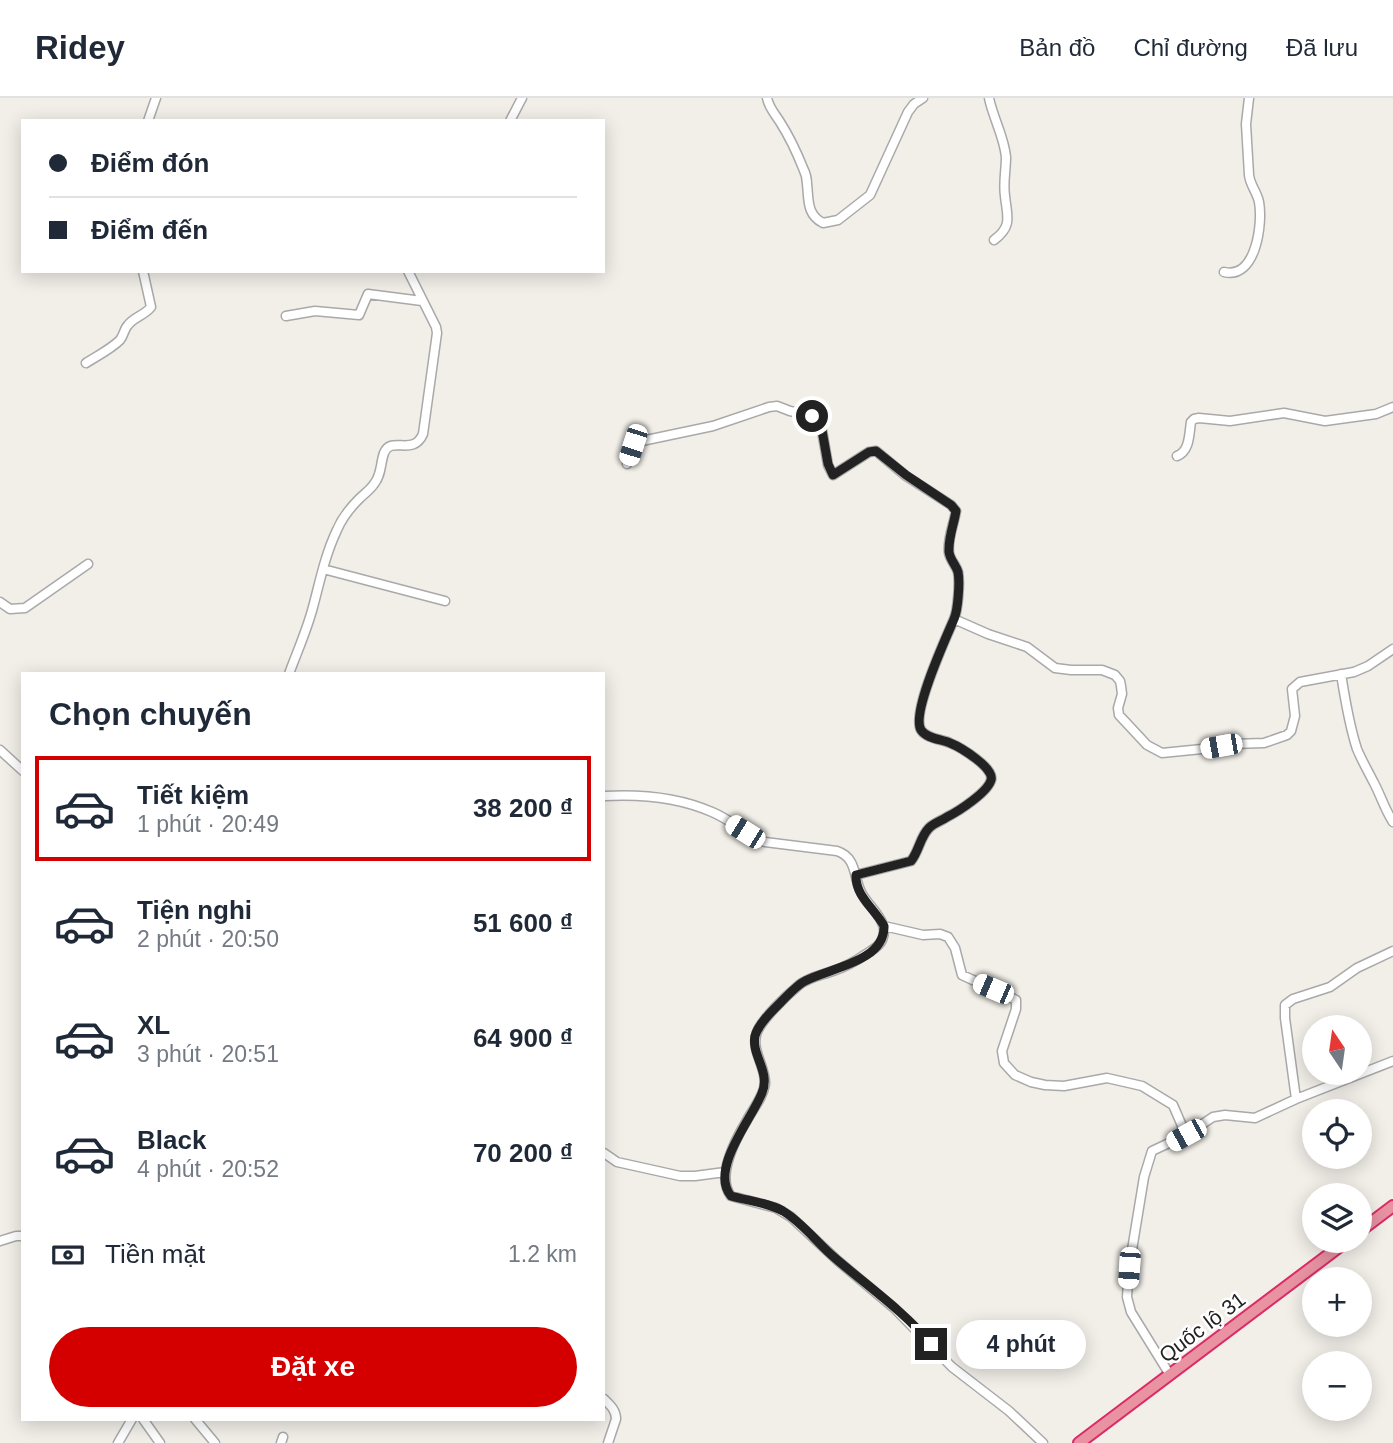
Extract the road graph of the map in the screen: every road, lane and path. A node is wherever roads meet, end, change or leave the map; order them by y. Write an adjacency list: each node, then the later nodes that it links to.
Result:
1 (156, 98): 7 (street)
2 (522, 98): 8 (street)
3 (767, 98): 4 (street)
4 (923, 98)
5 (989, 98): 9 (street)
6 (1249, 98): 10 (street)
7 (149, 119)
8 (511, 119)
9 (995, 240)
10 (1224, 272)
11 (144, 273): 15 (street)
12 (409, 273): 13 (street)
13 (422, 301): 14 (street); 20 (street)
14 (286, 316)
15 (86, 363)
16 (1393, 407): 17 (street)
17 (1177, 456)
18 (627, 464): 23 (street)
19 (88, 564): 22 (street)
20 (323, 569): 21 (street); 25 (street)
21 (445, 601)
22 (0, 602)
23 (954, 619): 26 (street); 31 (street)
24 (1393, 649): 26 (street)
25 (290, 672)
26 (1342, 674): 30 (street)
27 (0, 750): 28 (street)
28 (21, 769)
29 (605, 796): 31 (street)
30 (1393, 822)
31 (856, 875): 32 (street)
32 (884, 926): 36 (street); 38 (street)
33 (1393, 951): 35 (street)
34 (1393, 1061): 35 (street)
35 (1296, 1099): 36 (street)
36 (1186, 1135): 44 (street)
37 (605, 1154): 38 (street)
38 (725, 1172): 53 (street)
39 (1393, 1206): 40 (highway)
40 (1372, 1222)
41 (21, 1236): 42 (street)
42 (0, 1241)
43 (1332, 1253): 44 (highway, Quốc lộ 31)
44 (1170, 1375): 54 (highway, Quốc lộ 31)
45 (605, 1400): 52 (street)
46 (130, 1421): 49 (street)
47 (144, 1421): 50 (street)
48 (197, 1421): 51 (street)
49 (118, 1443)
50 (160, 1443)
51 (215, 1443)
52 (607, 1443)
53 (1043, 1443)
54 (1079, 1443)

